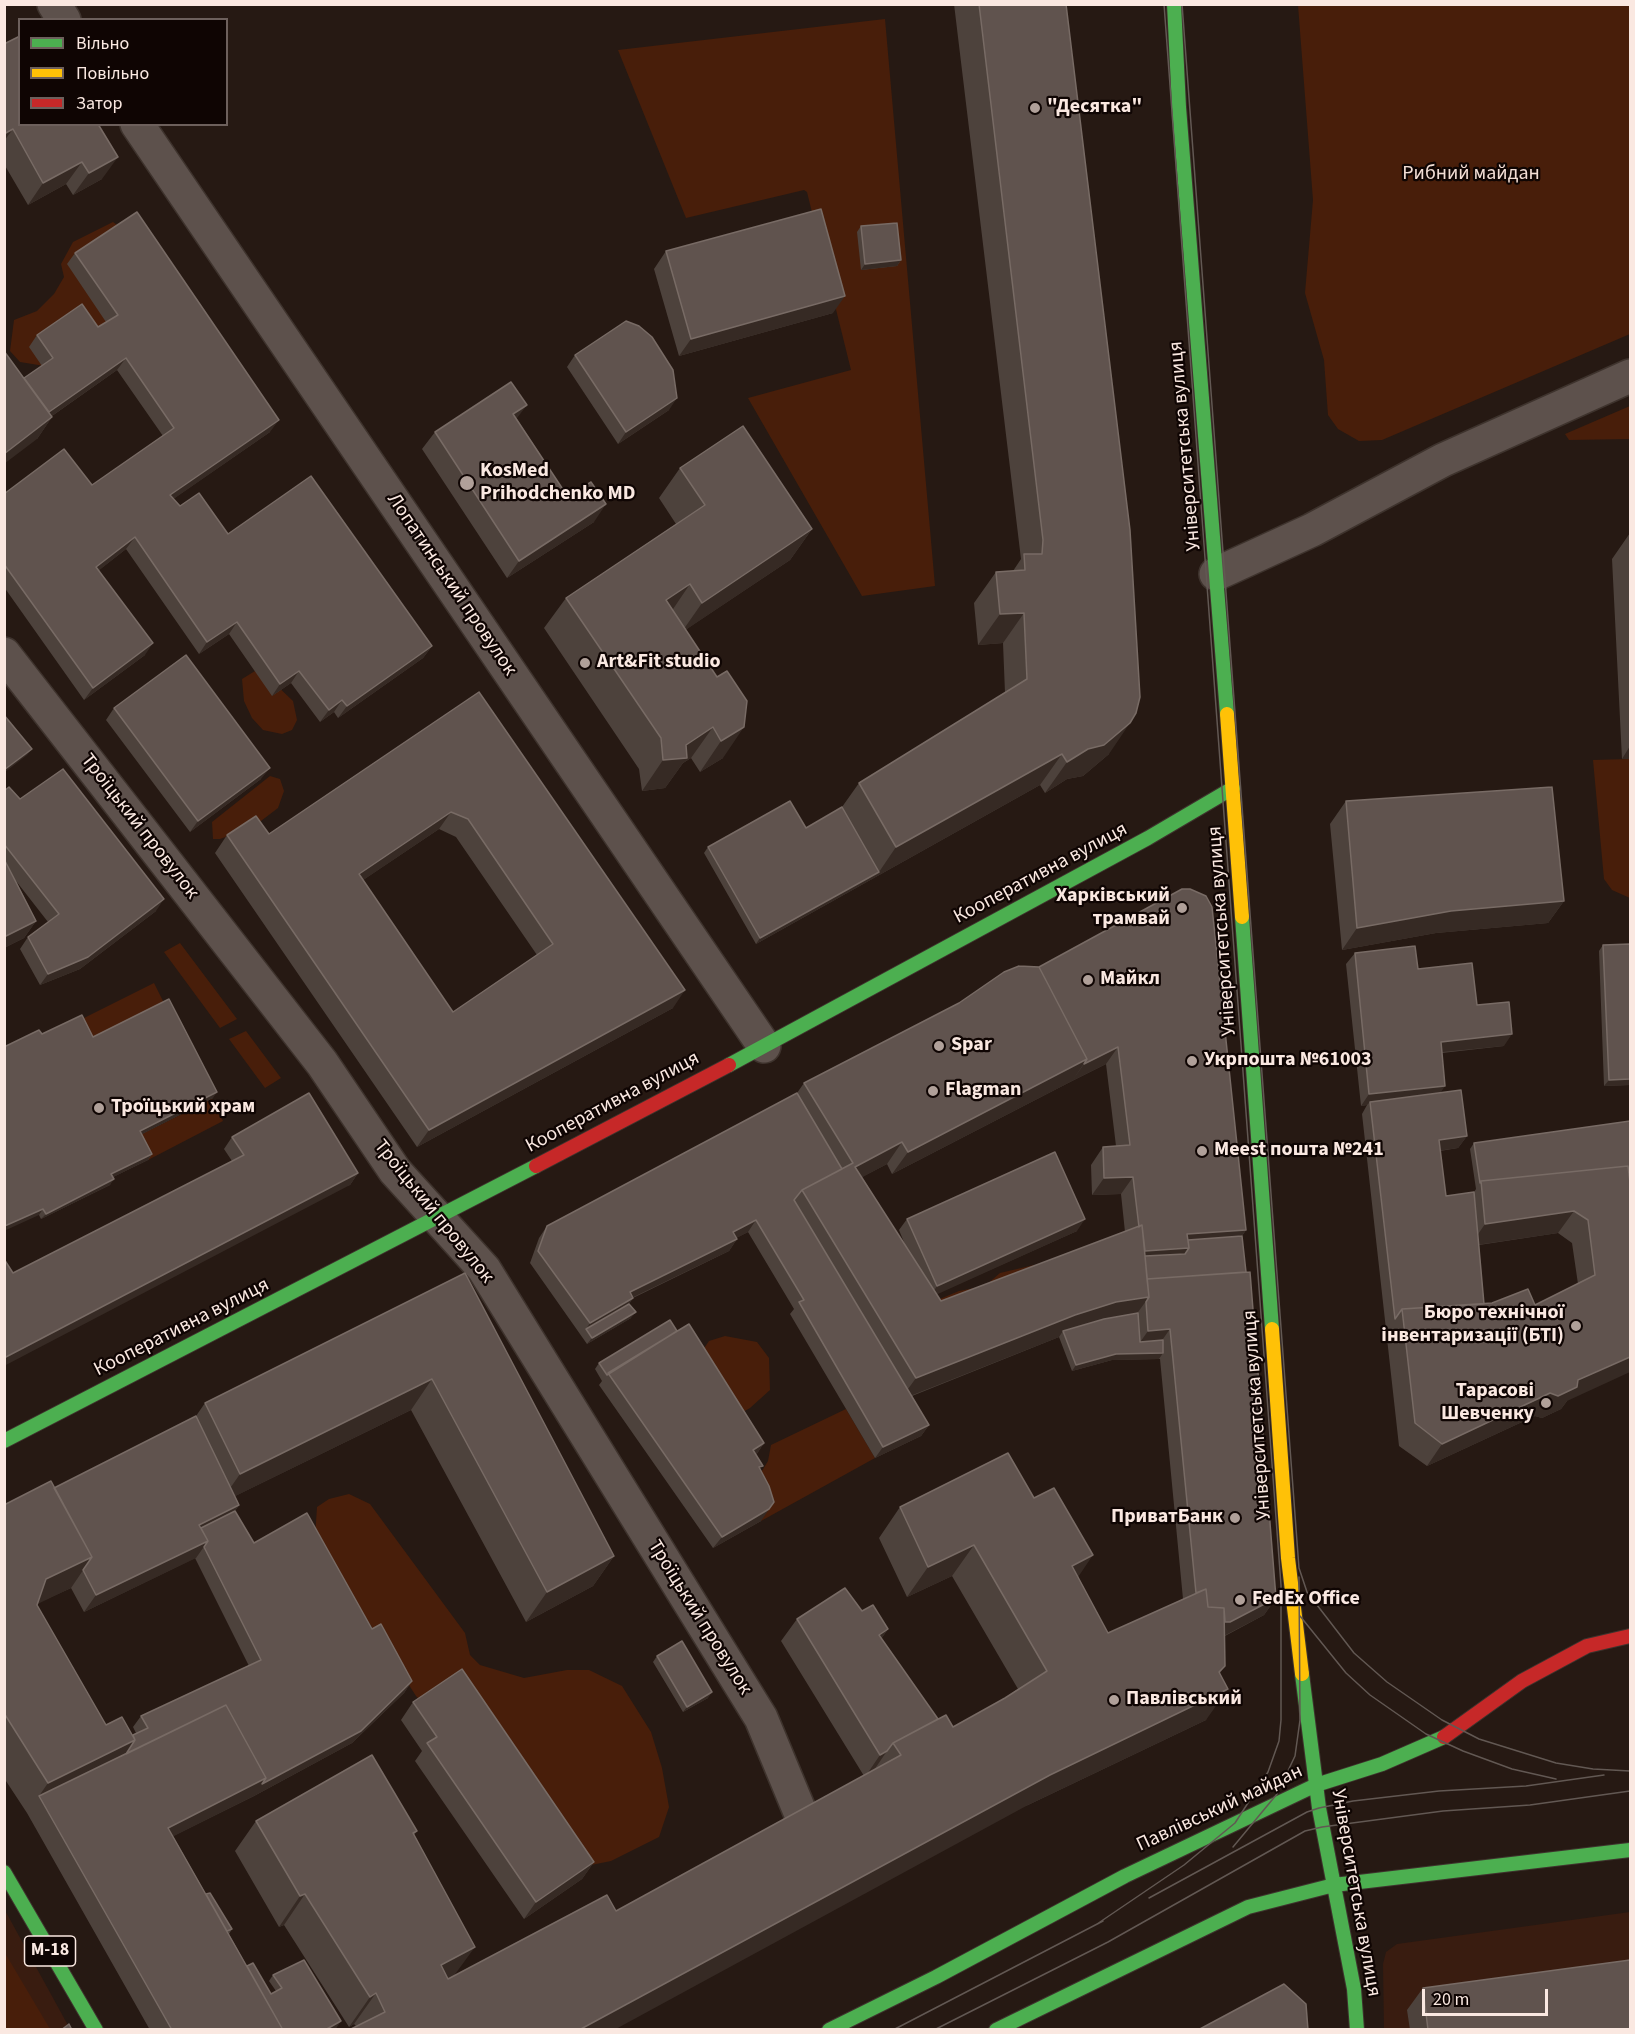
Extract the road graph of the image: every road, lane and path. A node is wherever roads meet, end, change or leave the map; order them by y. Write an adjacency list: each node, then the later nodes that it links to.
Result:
1 (54, 4): 3 (street)
2 (1174, 4): 6 (main road, Університетська вулиця)
3 (63, 18)
4 (138, 126): 9 (street, Лопатинський провулок)
5 (1630, 376): 6 (street)
6 (1216, 574): 8 (main road, Університетська вулиця)
7 (4, 654): 10 (street, Троїцький провулок)
8 (1233, 788): 9 (main road, Кооперативна вулиця); 13 (main road, Університетська вулиця)
9 (764, 1046): 10 (main road, Кооперативна вулиця)
10 (438, 1217): 11 (main road, Кооперативна вулиця); 14 (street, Троїцький провулок)
11 (4, 1441)
12 (1630, 1636): 13 (main road, Павлівський майдан)
13 (1316, 1785): 17 (main road, Університетська вулиця); 19 (main road, Павлівський майдан)
14 (800, 1812)
15 (1630, 1850): 17 (main road)
16 (4, 1872): 18 (main road, М-18)
17 (1334, 1885): 20 (main road); 21 (main road, Університетська вулиця)
18 (96, 2030)
19 (829, 2030)
20 (996, 2030)
21 (1357, 2030)

